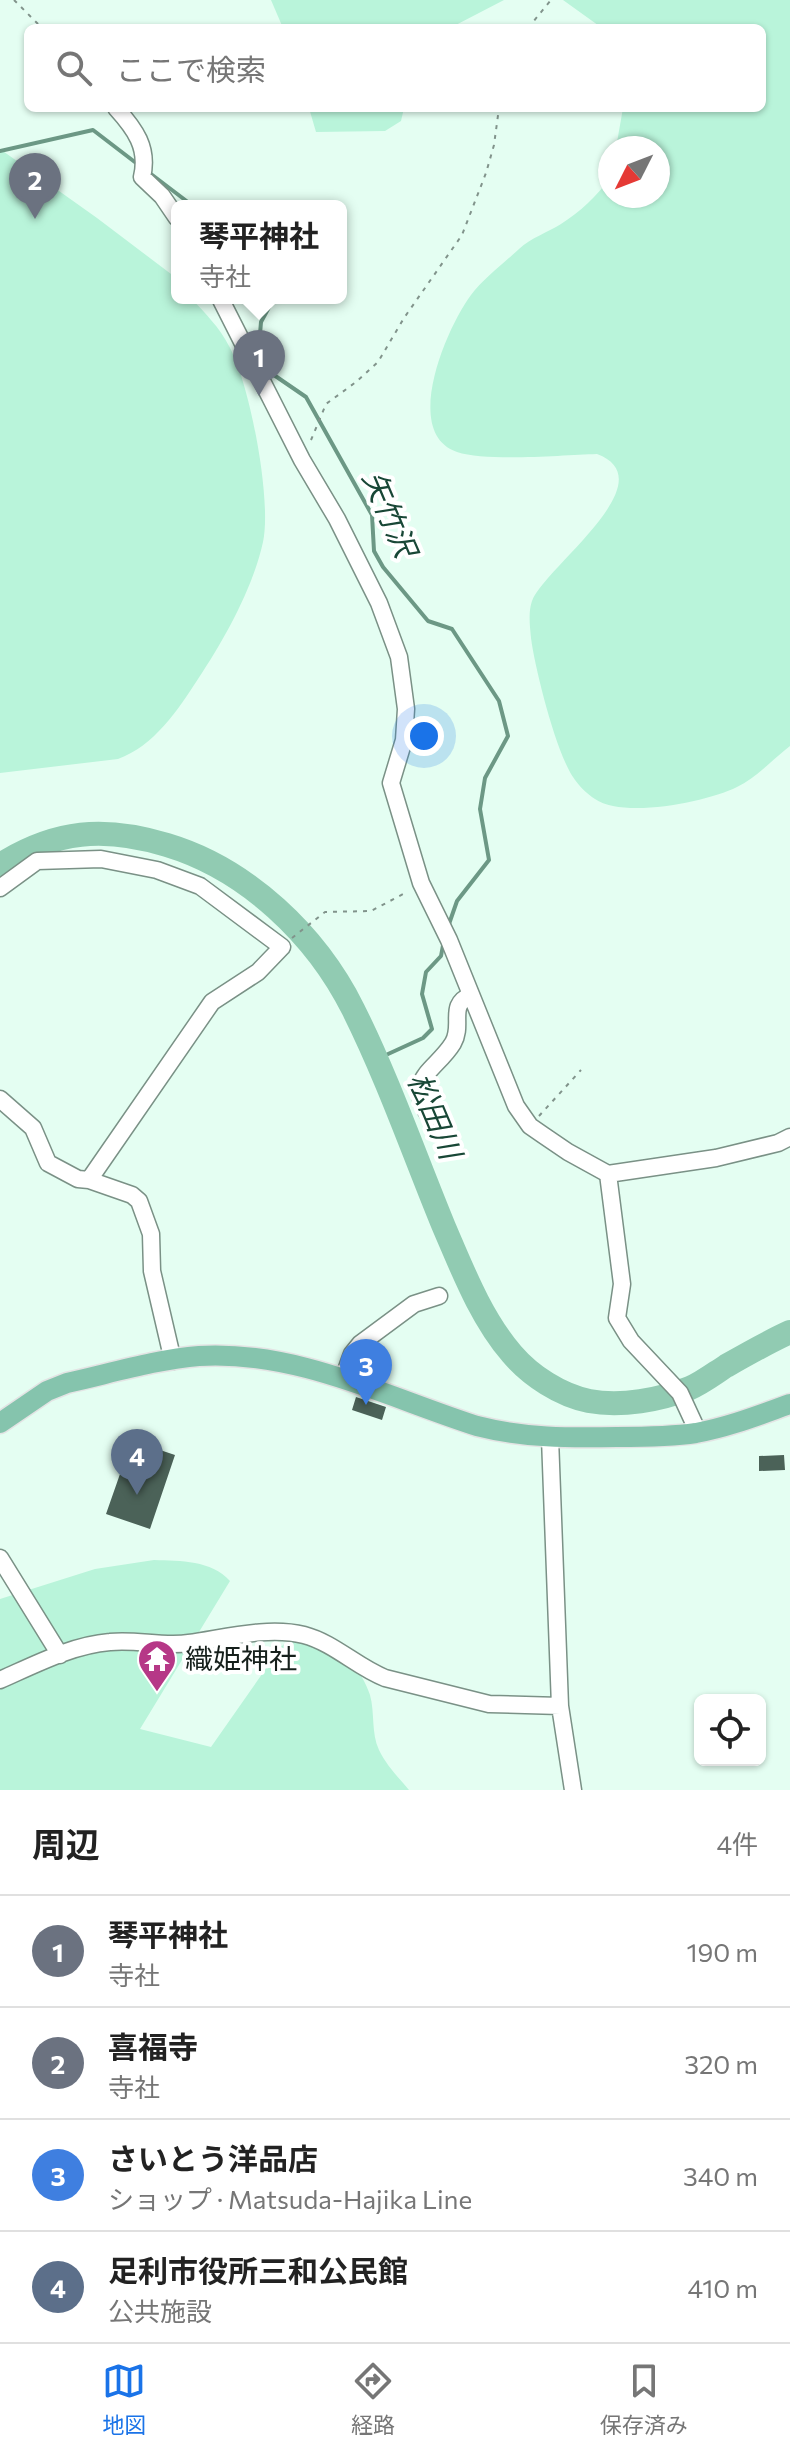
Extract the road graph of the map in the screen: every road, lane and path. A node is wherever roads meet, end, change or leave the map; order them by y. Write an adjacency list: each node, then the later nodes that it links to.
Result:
1 (14, 0): 3 (path)
2 (551, 0): 4 (path)
3 (38, 24)
4 (531, 24)
5 (119, 112): 7 (street)
6 (498, 112): 9 (path)
7 (171, 209)
8 (223, 304): 9 (street)
9 (302, 460): 10 (street)
10 (421, 883): 12 (path); 13 (street)
11 (0, 888): 12 (street)
12 (282, 947): 20 (street)
13 (471, 995): 16 (street); 17 (street)
14 (581, 1070): 17 (path)
15 (0, 1099): 20 (street)
16 (430, 1117)
17 (532, 1127): 19 (street)
18 (790, 1137): 19 (street)
19 (608, 1174): 26 (street)
20 (89, 1180): 22 (street)
21 (439, 1296): 23 (street)
22 (173, 1361): 23 (main road); 25 (main road)
23 (343, 1379): 27 (main road)
24 (790, 1404): 26 (main road)
25 (0, 1423)
26 (698, 1432): 27 (main road)
27 (550, 1438): 31 (street)
28 (0, 1558): 29 (street)
29 (60, 1655): 30 (street); 31 (street)
30 (0, 1680)
31 (560, 1706): 32 (street)
32 (573, 1790)

